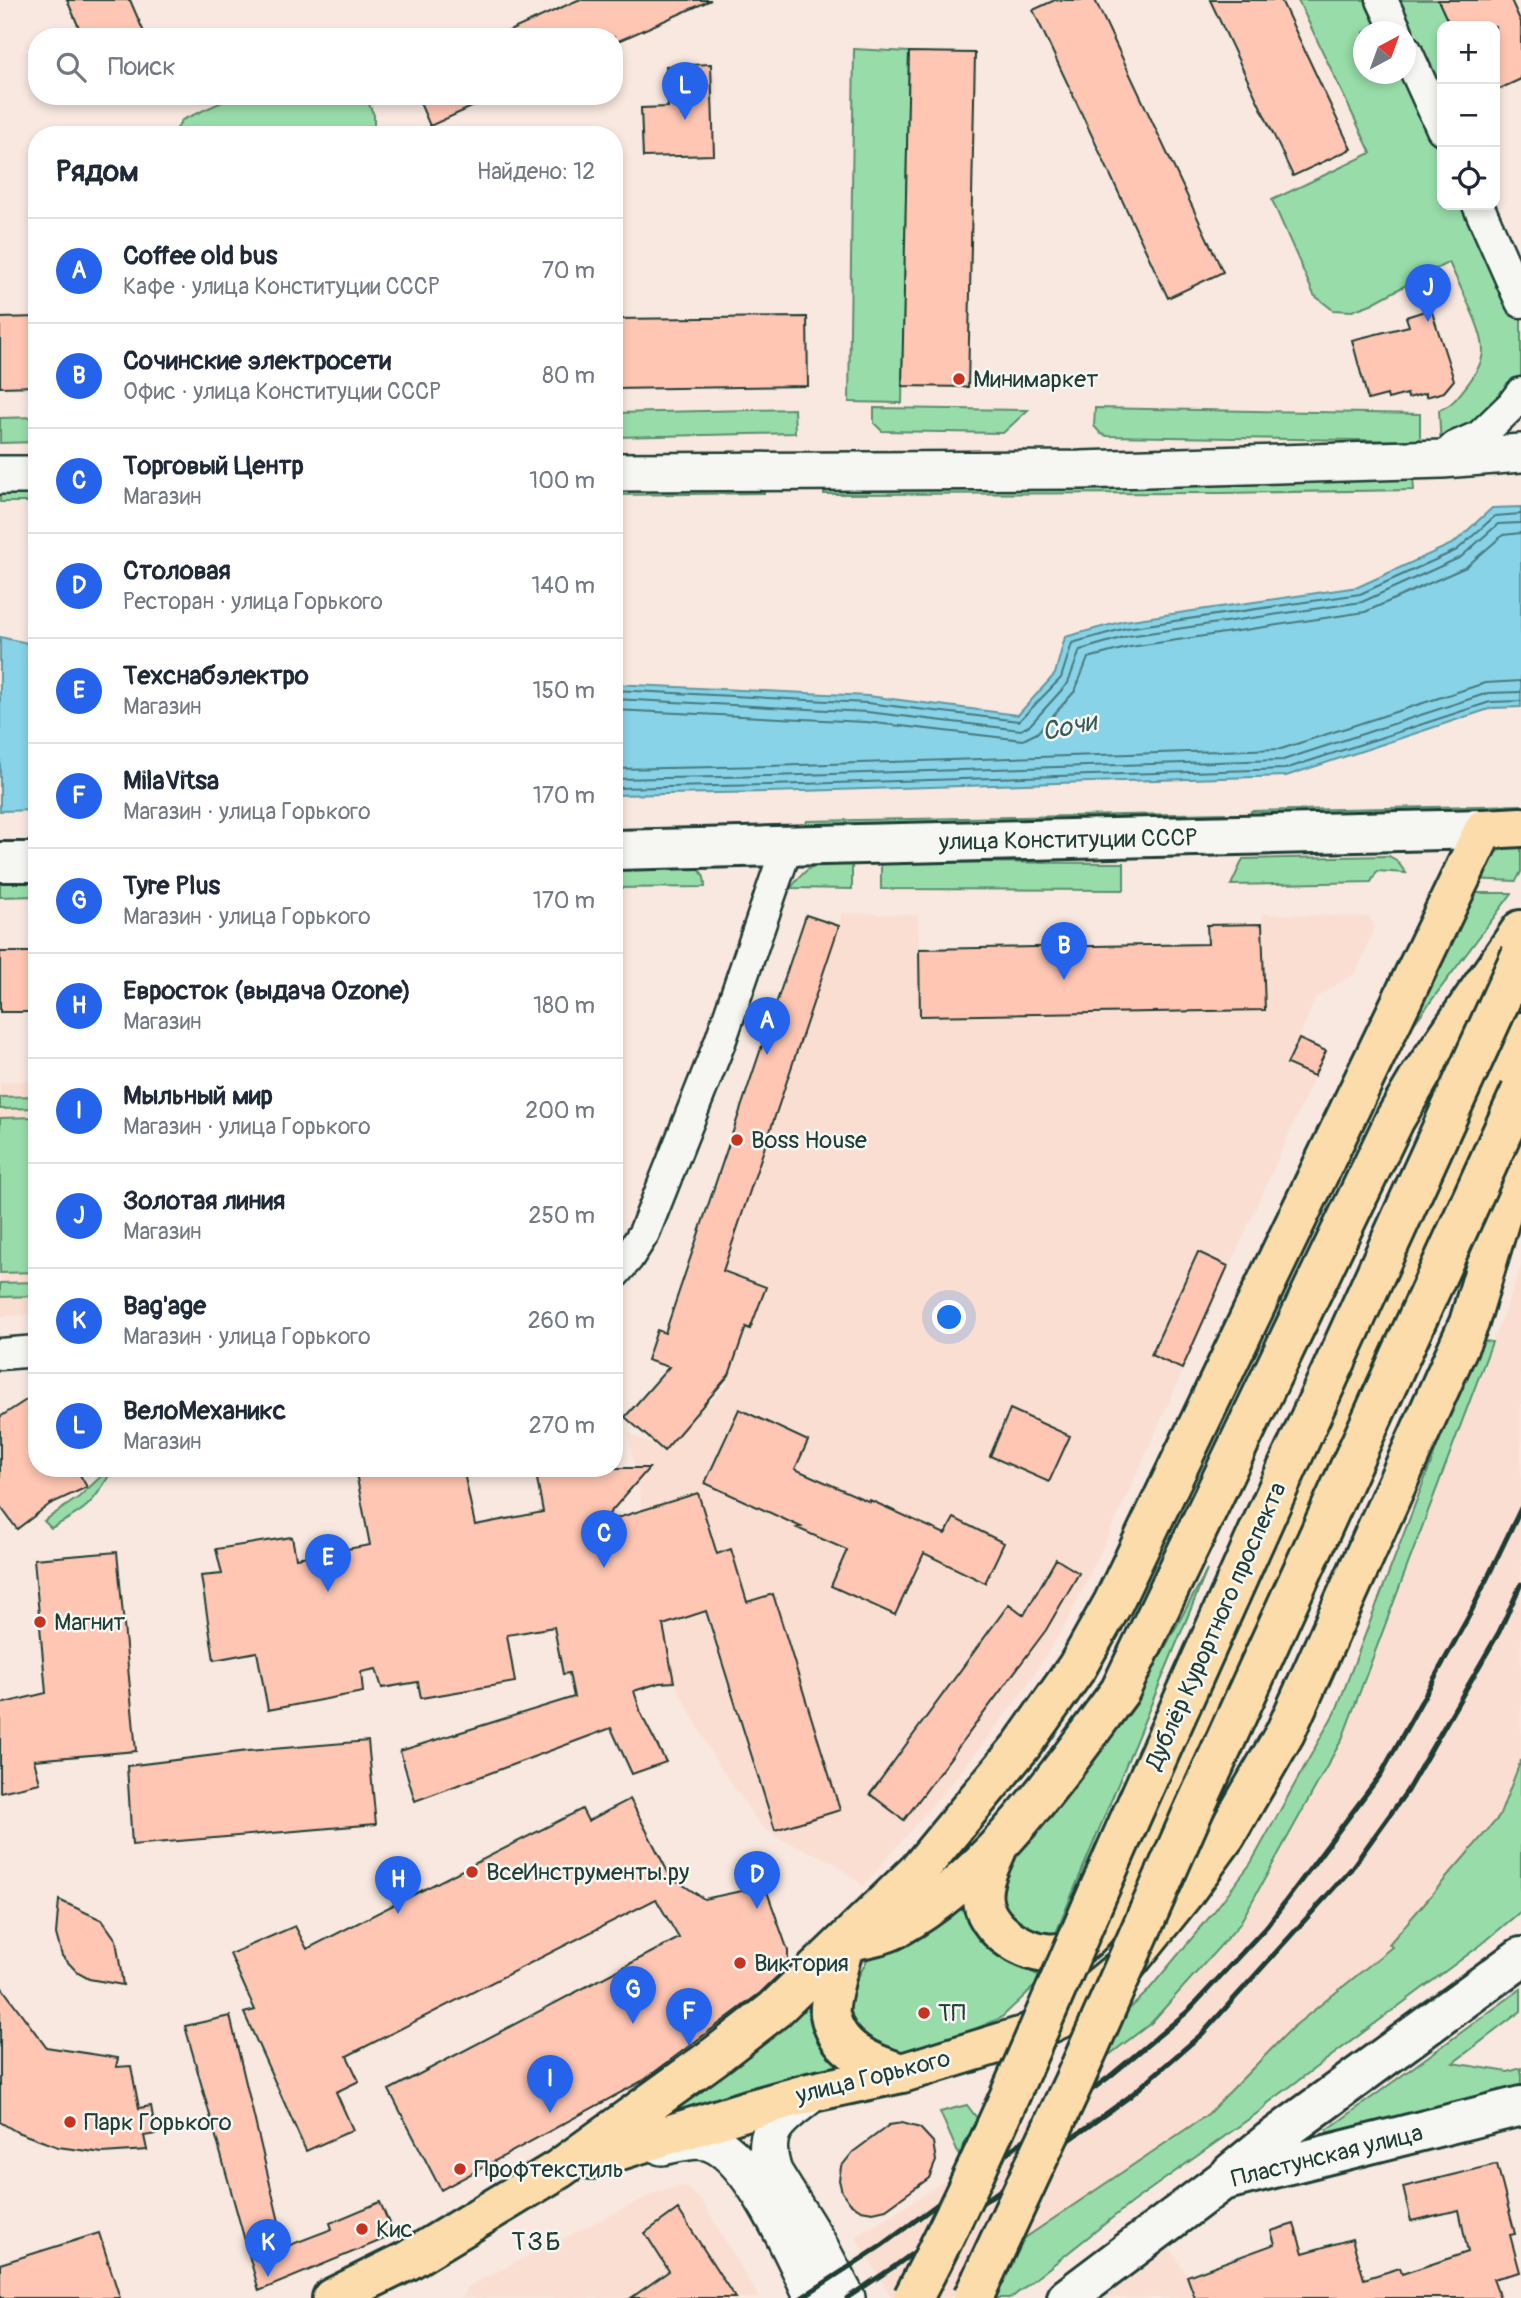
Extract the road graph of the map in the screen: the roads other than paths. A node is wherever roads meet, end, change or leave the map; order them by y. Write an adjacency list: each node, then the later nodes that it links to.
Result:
1 (1382, 0): 2 (street)
2 (1392, 21)
3 (1416, 73): 4 (street)
4 (1437, 118)
5 (1480, 210): 6 (street)
6 (1521, 302)
7 (1521, 393): 9 (street)
8 (1521, 453): 9 (street)
9 (1442, 459): 10 (street)
10 (623, 472)
11 (0, 475): 12 (street)
12 (28, 475)
13 (1502, 828): 14 (main road, улица Конституции СССР); 28 (main road, улица Горького)
14 (787, 846): 15 (main road, улица Конституции СССР); 23 (street)
15 (623, 850)
16 (0, 862): 17 (main road)
17 (28, 862)
18 (1521, 930): 26 (main road)
19 (1521, 955): 39 (main road, Дублёр Курортного проспекта, bridge)
20 (1521, 1032): 27 (main road)
21 (1521, 1091): 40 (main road, bridge)
22 (1521, 1137): 30 (main road, улица Горького)
23 (623, 1264)
24 (28, 1352): 25 (street)
25 (0, 1354)
26 (999, 1844): 27 (main road); 28 (main road)
27 (1117, 1902): 30 (main road)
28 (844, 1944): 31 (main road); 34 (main road, улица Горького)
29 (1521, 1957): 35 (main road)
30 (1063, 2017): 31 (main road, улица Горького)
31 (902, 2073): 32 (main road, улица Горького)
32 (813, 2092): 34 (main road, улица Горького); 38 (street)
33 (1521, 2106): 35 (main road, Пластунская улица)
34 (559, 2169): 36 (main road, улица Горького); 37 (street)
35 (1222, 2181): 41 (main road, Пластунская улица)
36 (332, 2298)
37 (814, 2298)
38 (846, 2298)
39 (913, 2298)
40 (974, 2298)
41 (1067, 2298)

